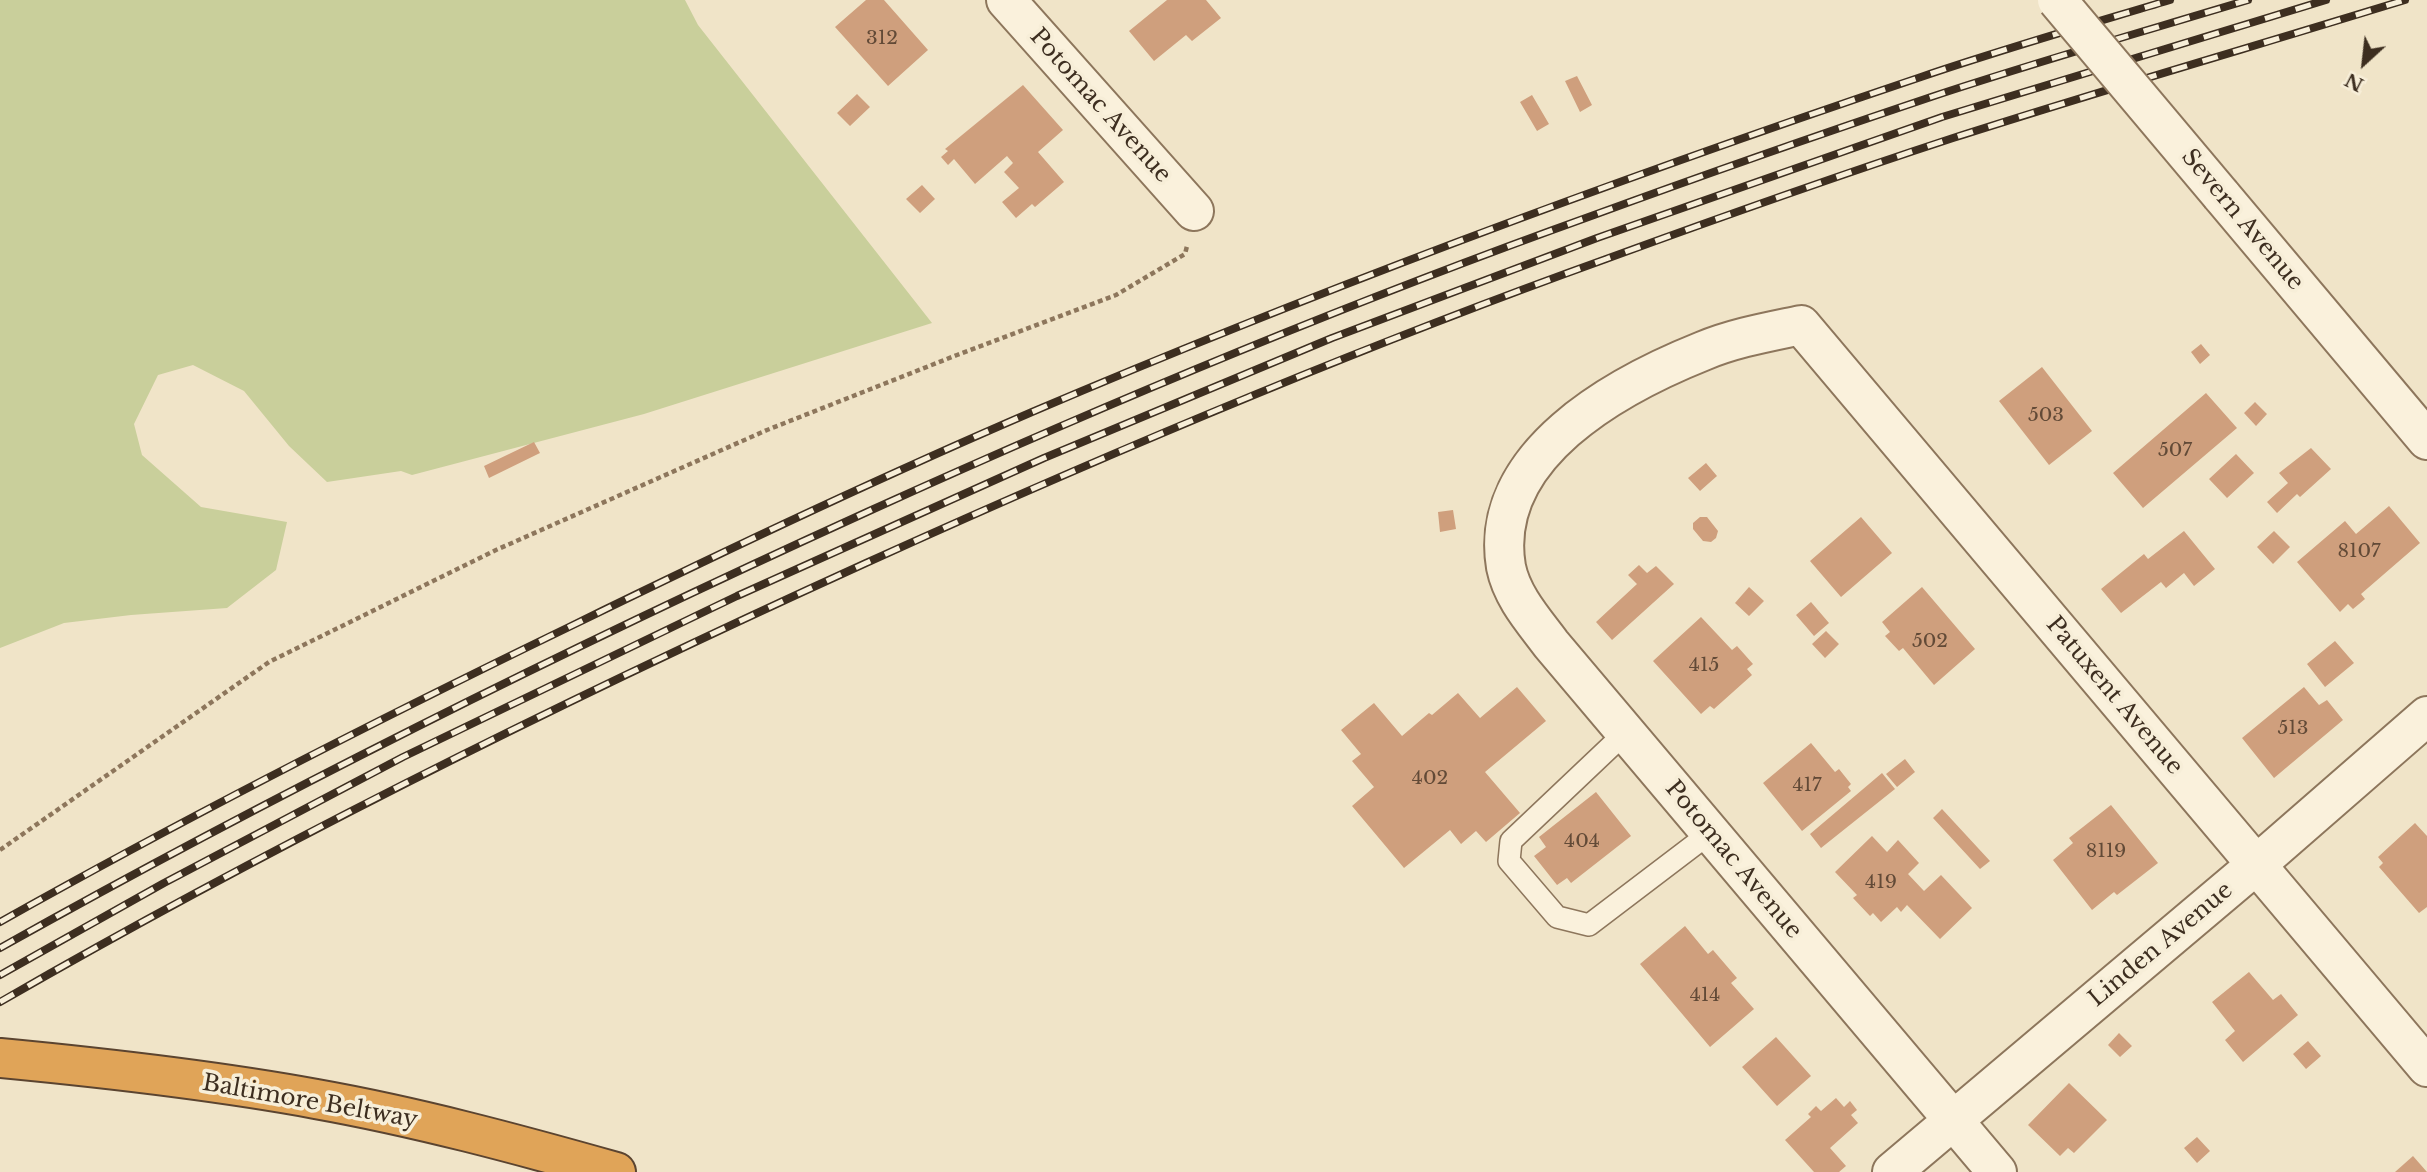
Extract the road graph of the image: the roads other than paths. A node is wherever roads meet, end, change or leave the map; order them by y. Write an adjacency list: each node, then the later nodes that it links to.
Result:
1 (1006, 0): 3 (street, Potomac Avenue)
2 (2057, 0): 5 (street, Severn Avenue, bridge)
3 (1194, 211)
4 (1801, 325): 7 (street, Potomac Avenue); 9 (street, Patuxent Avenue)
5 (2427, 440)
6 (2427, 716): 9 (street, Linden Avenue)
7 (1625, 733): 8 (street, Potomac Avenue); 8 (lane)
8 (1710, 833): 12 (street, Potomac Avenue)
9 (2256, 865): 11 (street, Patuxent Avenue); 12 (street, Linden Avenue)
10 (0, 1058): 13 (highway, Baltimore Beltway)
11 (2427, 1067)
12 (1954, 1120): 14 (street, Linden Avenue); 15 (street, Potomac Avenue)
13 (616, 1172)
14 (1892, 1172)
15 (1997, 1172)

